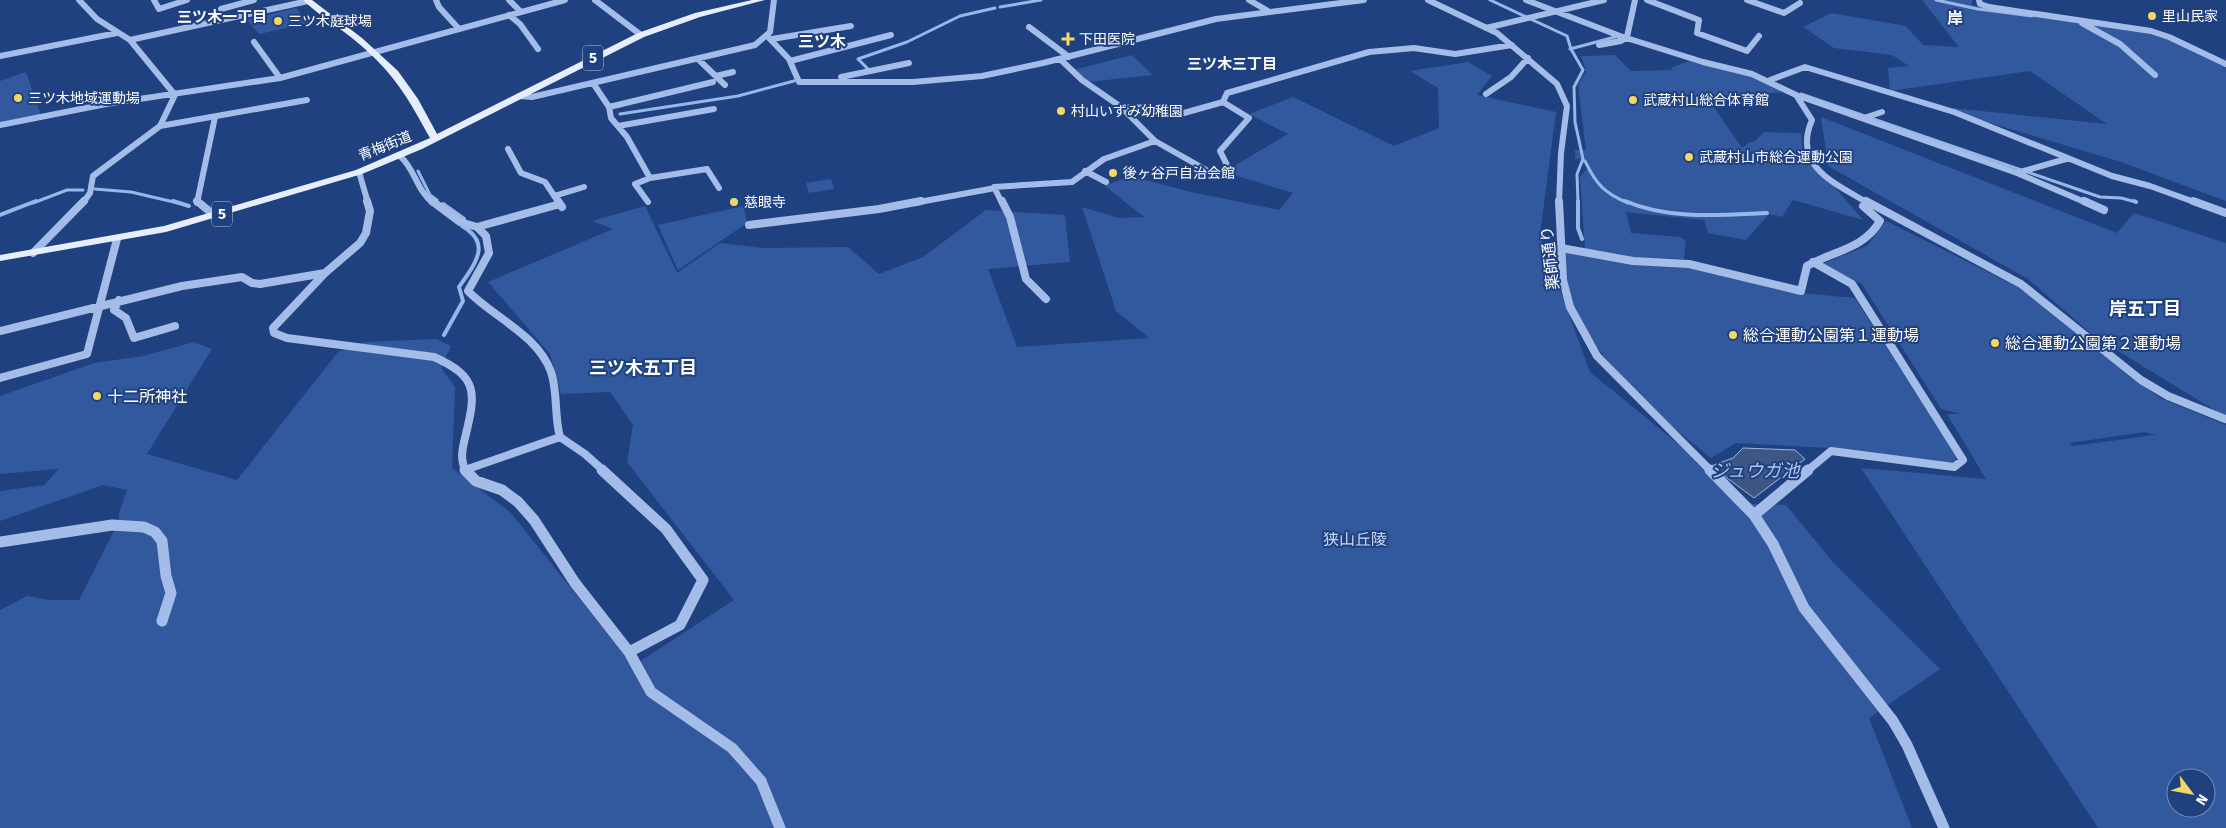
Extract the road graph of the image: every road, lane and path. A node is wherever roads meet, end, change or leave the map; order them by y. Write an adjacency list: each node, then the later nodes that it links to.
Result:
1 (87, 0): 20 (street)
2 (154, 0): 3 (street)
3 (187, 0)
4 (254, 0): 23 (street)
5 (436, 0): 32 (street)
6 (509, 0): 25 (street)
7 (566, 0): 25 (street)
8 (596, 0): 35 (street)
9 (760, 0): 35 (main road, 青梅街道 / 5)
10 (774, 0): 38 (street)
11 (1249, 0): 24 (street)
12 (1364, 0): 24 (street)
13 (1428, 0): 31 (street, 薬師通り)
14 (1526, 0): 26 (street)
15 (1604, 0): 26 (street)
16 (1635, 0): 37 (street)
17 (1646, 0): 36 (street)
18 (1747, 0): 22 (street)
19 (1979, 0): 28 (street)
20 (80, 1): 33 (street)
21 (308, 1): 39 (street); 44 (main road)
22 (1800, 3)
23 (221, 9)
24 (1268, 11): 47 (street)
25 (521, 12): 27 (street)
26 (1554, 12): 31 (street); 37 (street)
27 (510, 15): 32 (street); 43 (street)
28 (2076, 19): 54 (street); 56 (street)
29 (851, 26): 38 (street)
30 (1029, 27): 47 (street)
31 (1486, 28): 41 (street, 薬師通り)
32 (459, 29): 44 (street)
33 (116, 33): 39 (street); 46 (street)
34 (892, 35): 52 (street)
35 (641, 36): 66 (main road, 青梅街道 / 5)
36 (1760, 36)
37 (1627, 37): 42 (street); 60 (street)
38 (770, 38): 51 (street); 52 (street)
39 (130, 40): 63 (street)
40 (254, 42): 57 (street)
41 (1512, 45): 45 (street); 48 (street, 薬師通り)
42 (1599, 45)
43 (538, 49)
44 (375, 53): 57 (street); 78 (main road)
45 (1455, 54): 50 (street); 68 (street)
46 (0, 56)
47 (1069, 57): 49 (street)
48 (1528, 58): 64 (street); 102 (street, 薬師通り)
49 (1060, 59): 59 (street); 70 (street)
50 (1448, 59)
51 (699, 60): 58 (street); 61 (street)
52 (790, 61): 59 (street)
53 (909, 63): 59 (street)
54 (2226, 64)
55 (733, 72): 58 (street)
56 (2155, 75)
57 (280, 78): 63 (street)
58 (714, 79): 62 (street); 69 (street)
59 (831, 80)
60 (1770, 80): 65 (street); 82 (street)
61 (593, 83): 66 (street); 69 (street)
62 (725, 85)
63 (174, 93): 75 (street); 76 (street)
64 (1486, 94)
65 (1796, 95): 74 (street); 90 (street)
66 (519, 96): 78 (main road, 青梅街道 / 5)
67 (307, 100): 73 (street)
68 (1223, 102): 70 (street); 83 (street)
69 (608, 107): 77 (street)
70 (1121, 107): 79 (street)
71 (714, 109): 77 (street)
72 (1882, 112): 74 (street)
73 (215, 117): 76 (street); 98 (street)
74 (1867, 117): 87 (street)
75 (0, 125)
76 (160, 126): 103 (street)
77 (618, 126): 88 (street)
78 (435, 139): 81 (main road, 青梅街道 / 5)
79 (1155, 141): 84 (street); 85 (street)
80 (508, 149): 94 (street)
81 (400, 156): 86 (main road, 青梅街道 / 5); 100 (street)
82 (2066, 159): 87 (street); 97 (street)
83 (1227, 165)
84 (1085, 170): 89 (street); 93 (street)
85 (1208, 171)
86 (359, 172): 98 (main road, 青梅街道 / 5); 106 (street)
87 (2017, 173): 96 (street)
88 (650, 178): 92 (street); 95 (street)
89 (1106, 182)
90 (1840, 187): 105 (street); 113 (street)
91 (584, 188): 94 (street)
92 (719, 188)
93 (995, 188): 99 (street); 107 (street)
94 (554, 196): 100 (street)
95 (648, 202)
96 (2104, 210)
97 (2226, 213)
98 (216, 216): 101 (main road, 青梅街道 / 5)
99 (749, 225)
100 (477, 227): 114 (street)
101 (117, 239): 103 (main road, 青梅街道 / 5); 109 (street)
102 (1561, 248): 105 (street); 116 (street, 薬師通り)
103 (33, 253): 104 (main road, 青梅街道 / 5)
104 (0, 258)
105 (1813, 262): 116 (street)
106 (325, 273): 108 (street); 115 (street)
107 (1046, 299)
108 (118, 300): 109 (street); 110 (street)
109 (98, 305): 111 (street); 112 (street)
110 (175, 326)
111 (0, 331)
112 (0, 378)
113 (2225, 419)
114 (560, 438): 115 (street); 119 (street)
115 (466, 470): 119 (street)
116 (1754, 515): 121 (street, 薬師通り)
117 (0, 542): 118 (street)
118 (162, 621)
119 (628, 652): 120 (street)
120 (780, 828)
121 (1944, 828)

